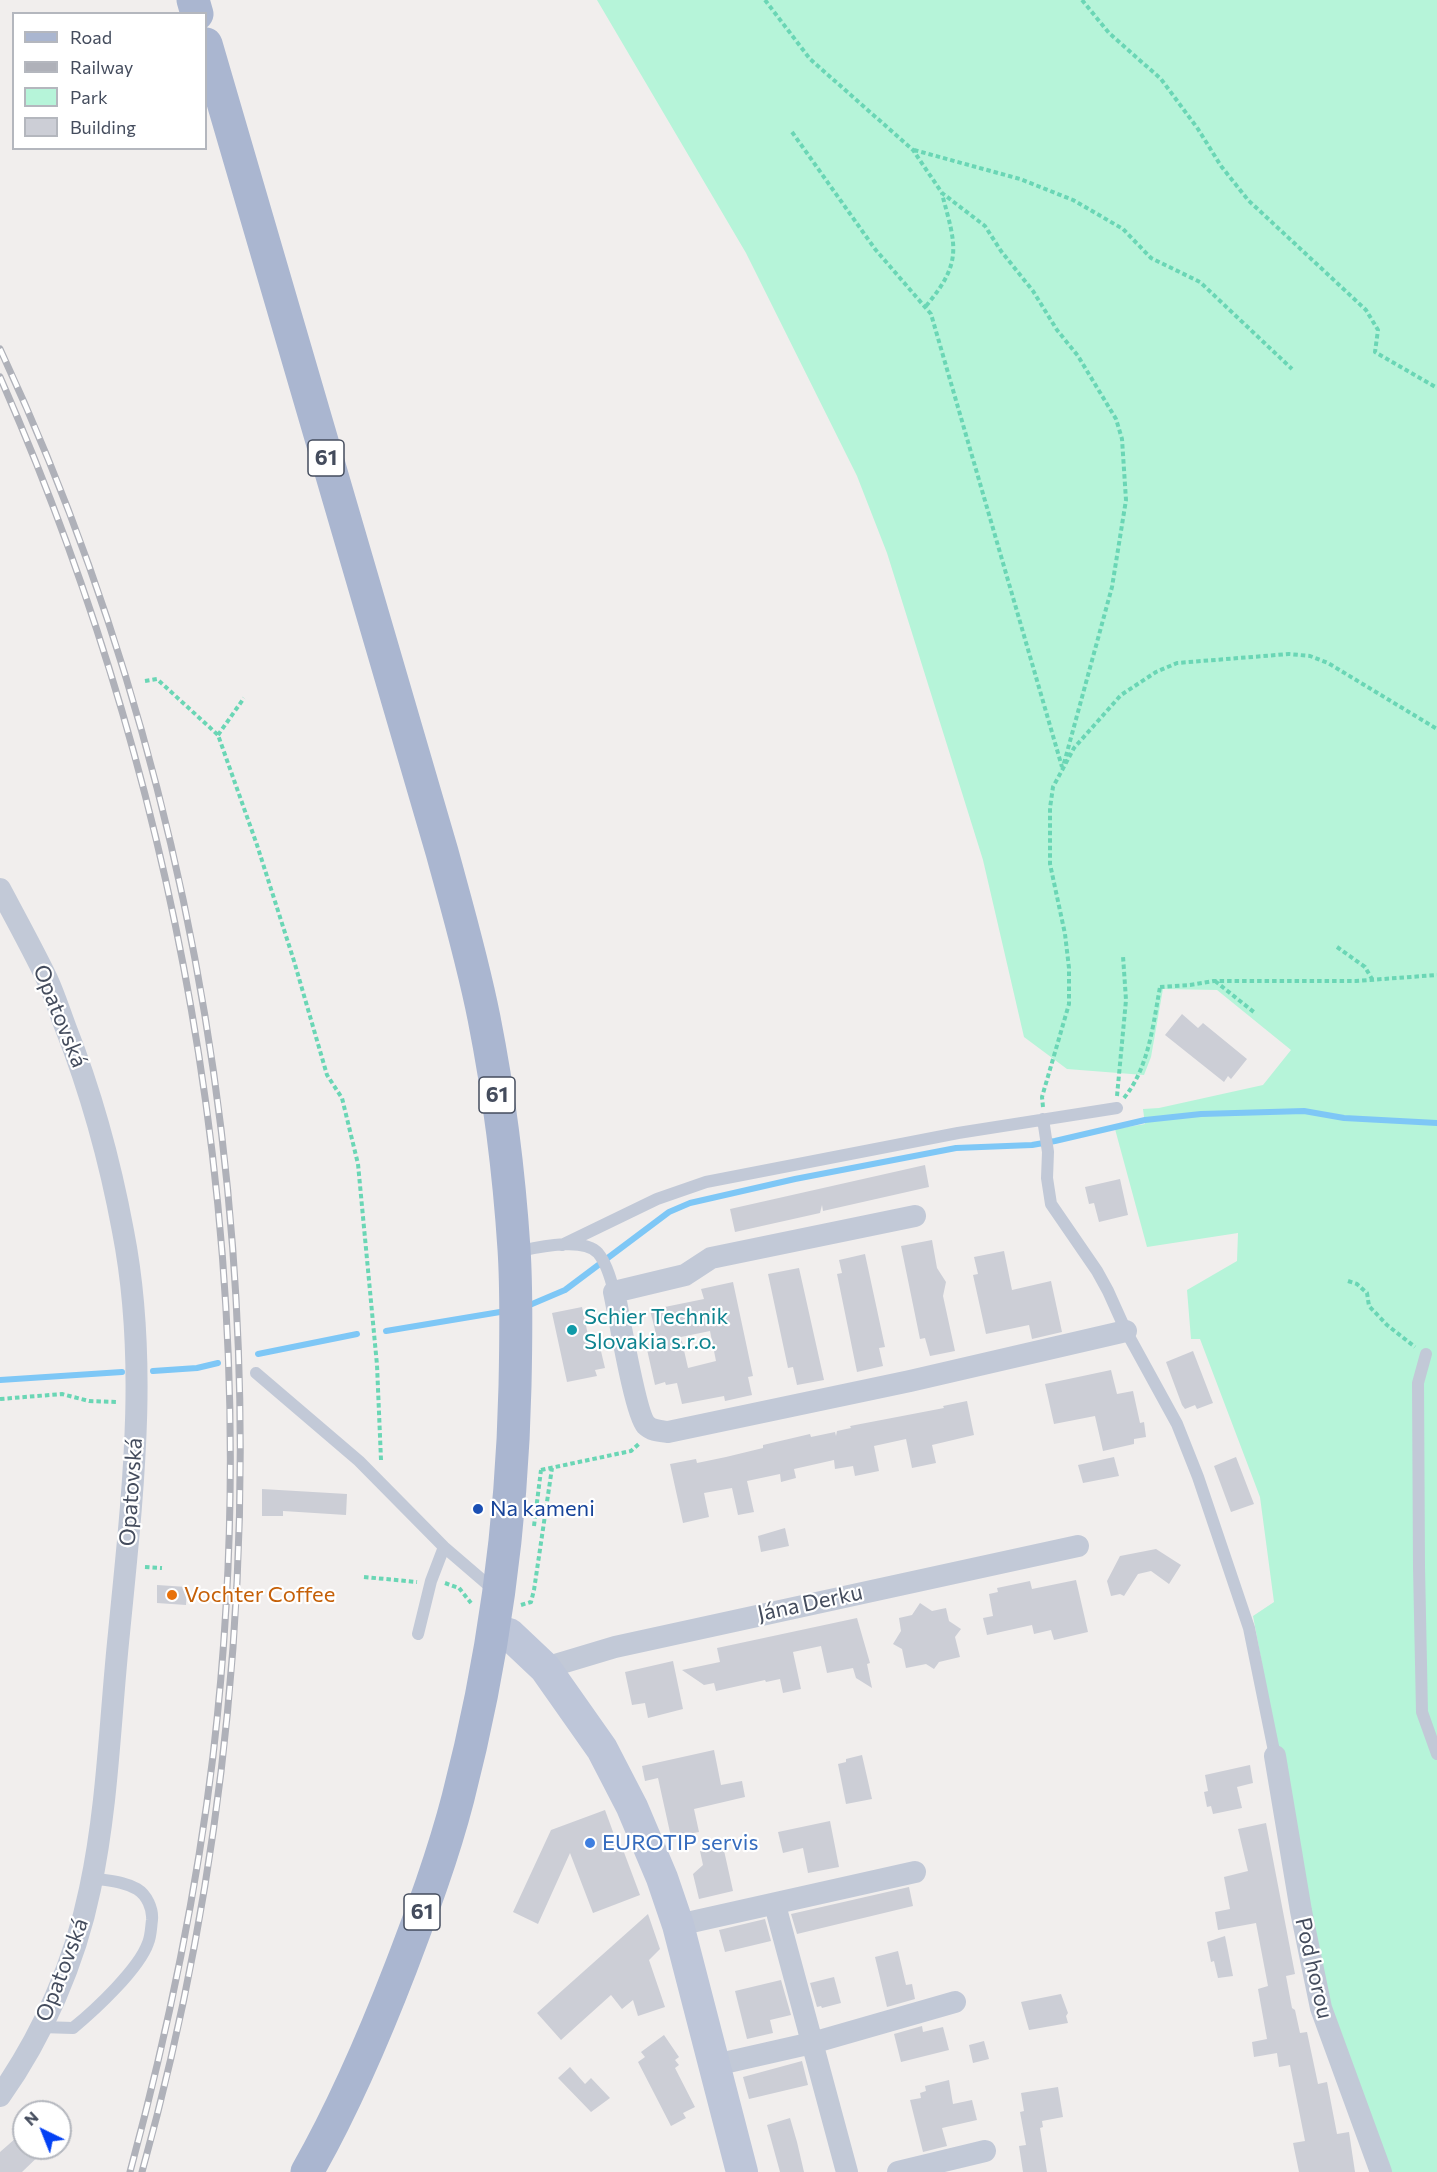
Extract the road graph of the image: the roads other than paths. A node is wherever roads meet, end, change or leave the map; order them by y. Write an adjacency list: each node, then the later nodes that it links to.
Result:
1 (207, 47): 7 (main road, 61)
2 (0, 889): 21 (street, Opatovská)
3 (1117, 1108): 4 (lane)
4 (1043, 1119): 6 (lane); 9 (lane)
5 (915, 1216): 8 (street)
6 (562, 1245): 7 (lane); 8 (lane)
7 (514, 1252): 14 (main road, 61)
8 (612, 1283): 9 (street)
9 (1126, 1331): 19 (lane)
10 (1426, 1354): 18 (lane)
11 (256, 1373): 13 (lane)
12 (1078, 1546): 17 (street, Jána Derku)
13 (444, 1547): 14 (lane); 16 (lane)
14 (496, 1601): 15 (main road, 61)
15 (494, 1632): 17 (street); 30 (main road, 61)
16 (418, 1634)
17 (545, 1668): 23 (street)
18 (1437, 1754)
19 (1275, 1756): 34 (street, Pod horou)
20 (915, 1872): 22 (street)
21 (92, 1878): 25 (street, Opatovská); 25 (lane)
22 (775, 1905): 23 (street); 26 (street)
23 (678, 1925): 27 (street)
24 (955, 2002): 26 (street)
25 (41, 2027): 28 (street, Opatovská)
26 (812, 2043): 27 (street); 32 (street)
27 (715, 2065): 31 (street)
28 (0, 2096)
29 (984, 2151): 33 (street)
30 (307, 2172)
31 (742, 2172)
32 (847, 2172)
33 (898, 2172)
34 (1381, 2172)

